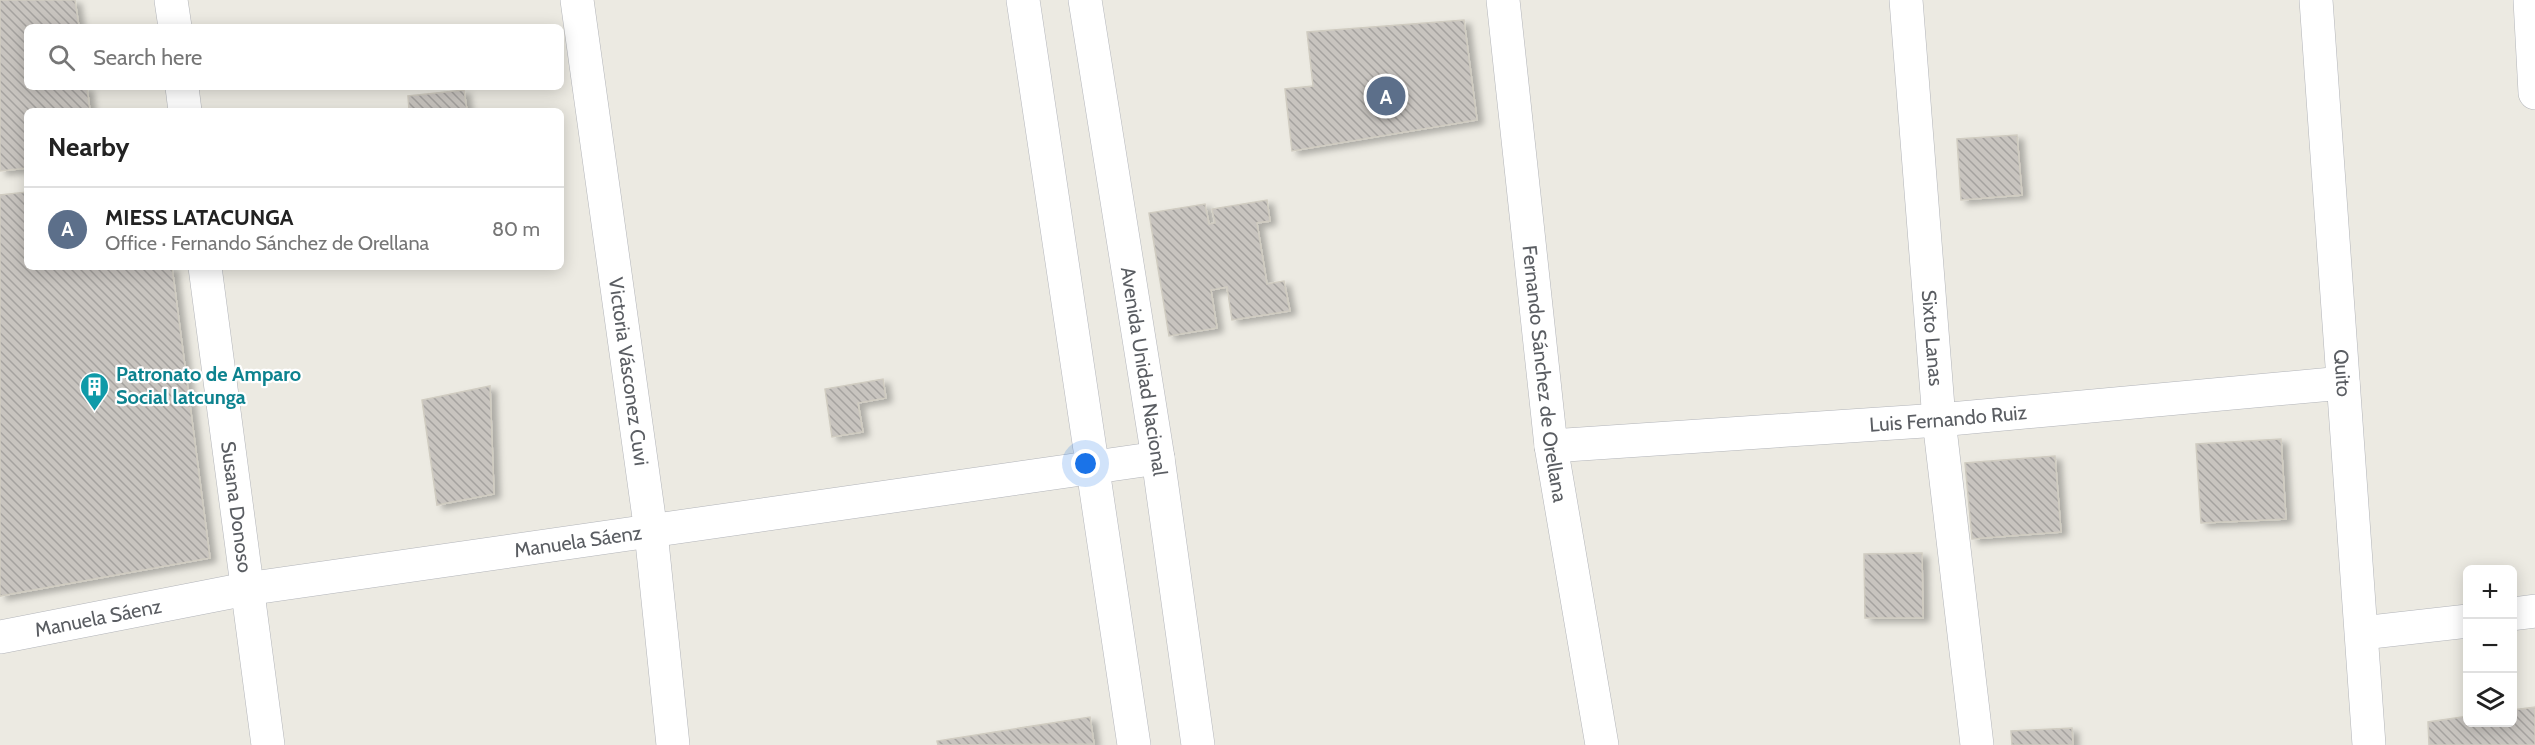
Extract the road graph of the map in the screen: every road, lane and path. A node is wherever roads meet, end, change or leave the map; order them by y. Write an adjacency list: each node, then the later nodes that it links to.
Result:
1 (171, 0): 9 (street)
2 (577, 0): 19 (street, Victoria Vásconez Cuvi)
3 (1023, 0): 18 (street)
4 (1085, 0): 17 (street, Avenida Unidad Nacional)
5 (1503, 0): 16 (street, Fernando Sánchez de Orellana)
6 (1906, 0): 15 (street, Sixto Lanas)
7 (2316, 0): 14 (street, Quito)
8 (2530, 0): 11 (street)
9 (175, 24)
10 (182, 90): 12 (street)
11 (2535, 93)
12 (185, 108)
13 (205, 270): 20 (street, Susana Donoso)
14 (2343, 383): 15 (street, Luis Fernando Ruiz); 24 (street, Quito)
15 (1939, 420): 16 (street, Luis Fernando Ruiz); 31 (street, Sixto Lanas)
16 (1551, 446): 30 (street, Fernando Sánchez de Orellana)
17 (1158, 458): 18 (street, Manuela Sáenz); 29 (street, Avenida Unidad Nacional)
18 (1093, 467): 19 (street, Manuela Sáenz); 28 (street)
19 (651, 532): 20 (street, Manuela Sáenz); 27 (street, Victoria Vásconez Cuvi)
20 (246, 589): 25 (street, Manuela Sáenz); 26 (street, Susana Donoso)
21 (2535, 611): 22 (street)
22 (2517, 613)
23 (2463, 622): 24 (street)
24 (2362, 633): 32 (street, Quito)
25 (0, 637)
26 (268, 745)
27 (673, 745)
28 (1134, 745)
29 (1198, 745)
30 (1602, 745)
31 (1977, 745)
32 (2369, 745)

